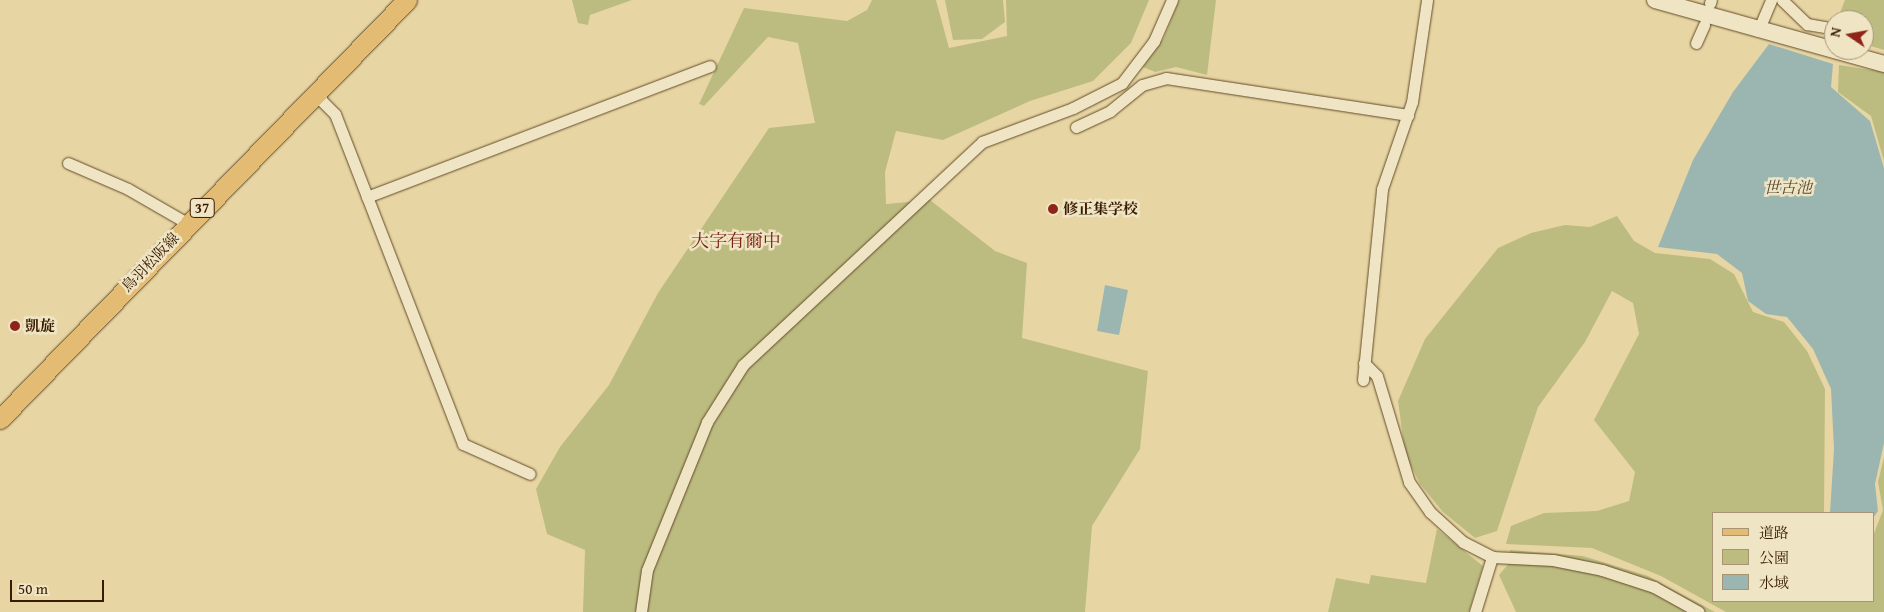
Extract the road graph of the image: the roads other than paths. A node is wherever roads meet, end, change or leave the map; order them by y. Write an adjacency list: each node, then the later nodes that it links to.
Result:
1 (407, 0): 15 (main road, 鳥羽松阪線 / 37)
2 (1172, 0): 26 (street)
3 (1427, 0): 16 (street)
4 (1655, 0): 9 (main road)
5 (1770, 0): 9 (street)
6 (1782, 0): 8 (street)
7 (1704, 25): 10 (street)
8 (1824, 27)
9 (1758, 31): 11 (main road)
10 (1696, 42)
11 (1824, 47)
12 (1871, 60): 13 (main road)
13 (1884, 64)
14 (710, 66): 19 (street)
15 (315, 94): 19 (street); 20 (main road, 鳥羽松阪線 / 37)
16 (1408, 115): 17 (street); 21 (street)
17 (1076, 127)
18 (68, 163): 20 (street)
19 (367, 197): 24 (street)
20 (187, 223): 23 (main road, 鳥羽松阪線 / 37)
21 (1364, 363): 22 (street); 25 (street)
22 (1363, 380)
23 (0, 419)
24 (530, 474)
25 (1492, 557): 27 (street); 28 (street)
26 (641, 612)
27 (1475, 612)
28 (1699, 612)

